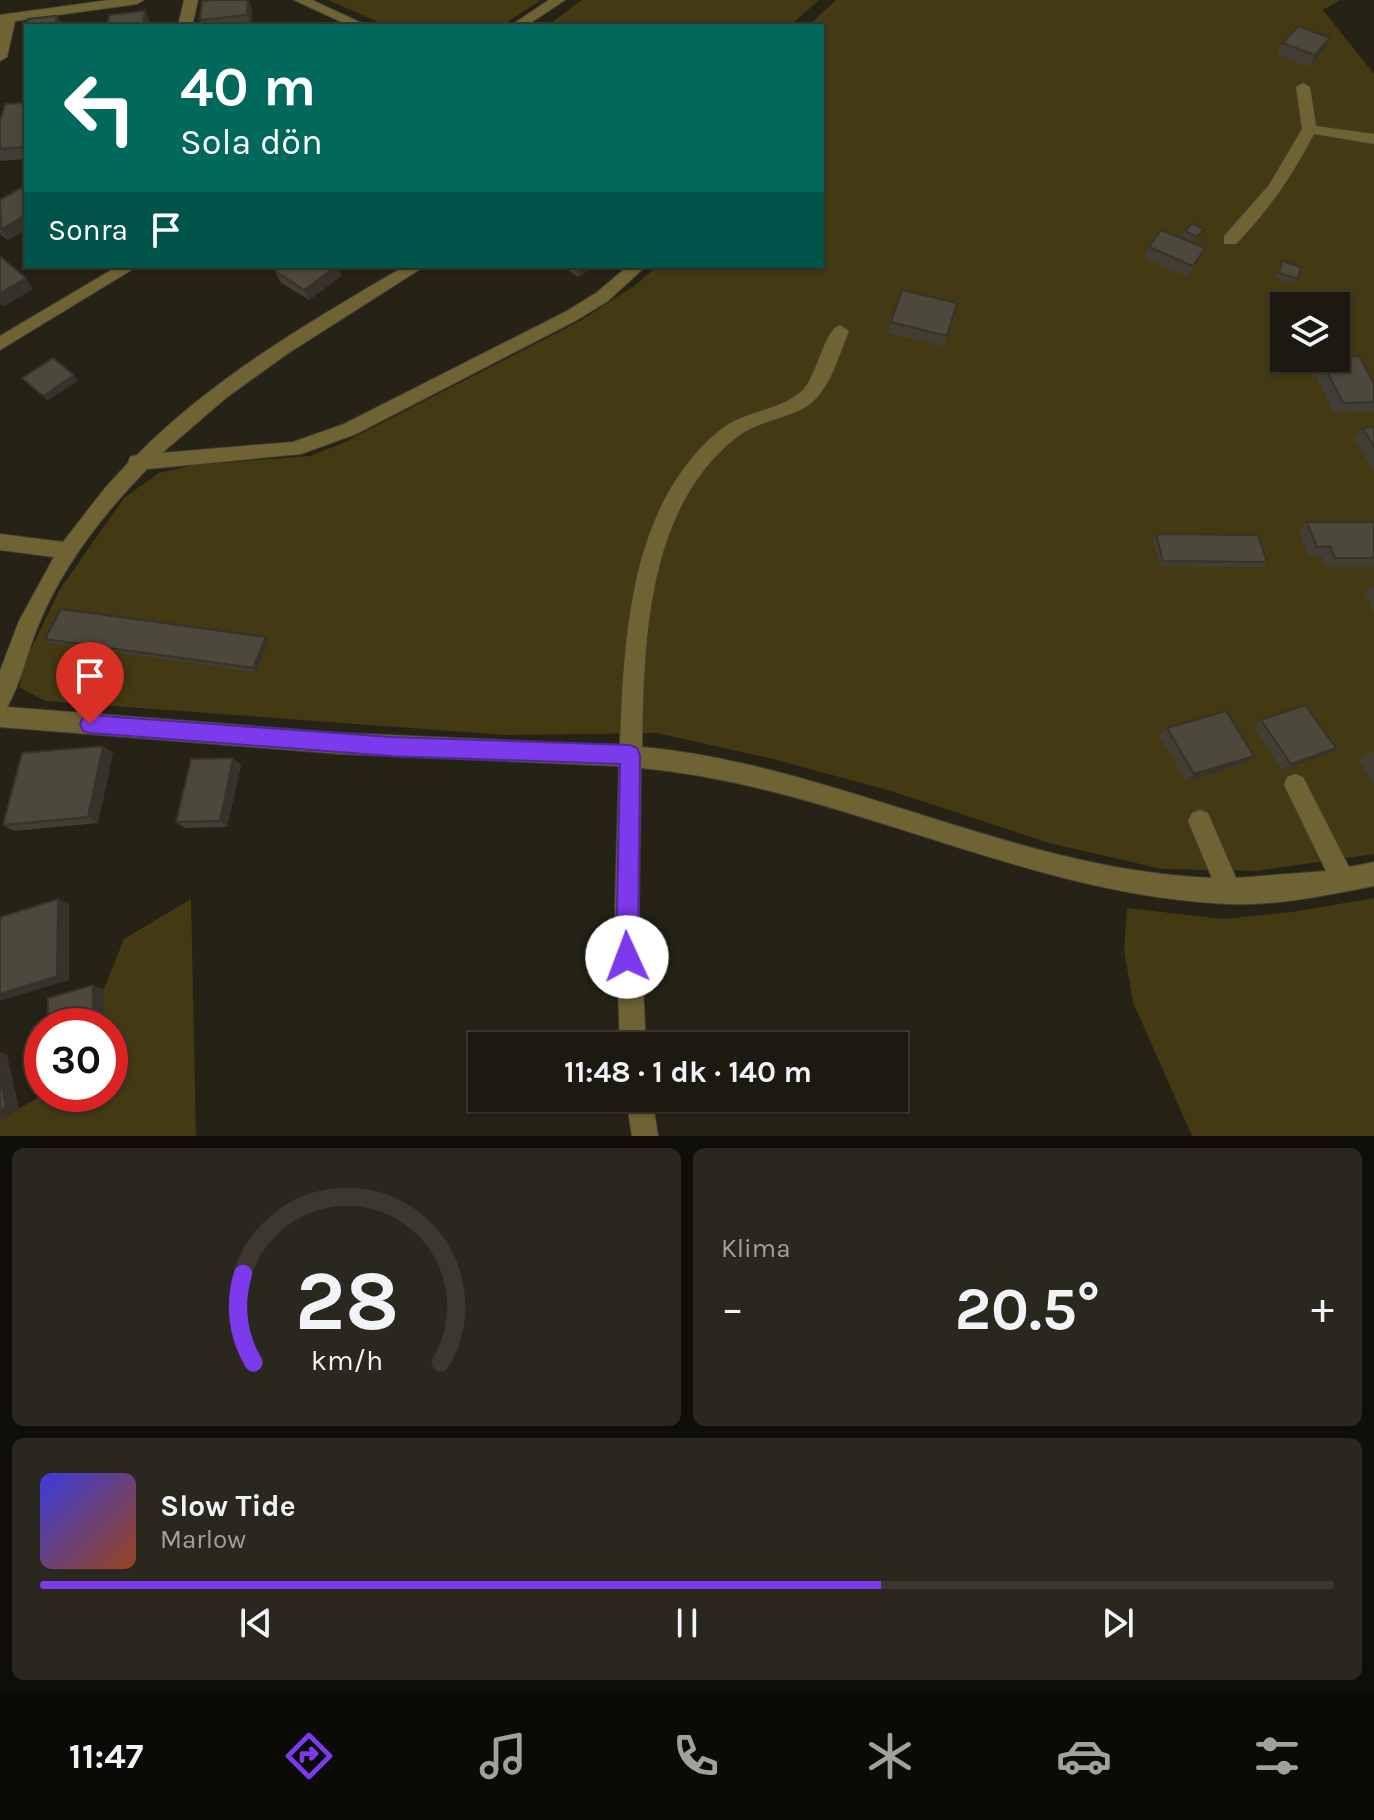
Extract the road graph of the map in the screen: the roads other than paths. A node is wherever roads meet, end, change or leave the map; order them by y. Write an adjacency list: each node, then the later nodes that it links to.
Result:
1 (137, 0): 5 (street)
2 (191, 0): 6 (street)
3 (301, 0): 7 (street)
4 (558, 0): 8 (street)
5 (5, 18): 9 (street)
6 (185, 24)
7 (356, 24)
8 (520, 24)
9 (0, 57)
10 (1303, 87): 11 (street)
11 (1309, 129): 12 (street); 13 (street)
12 (1374, 139)
13 (1230, 240)
14 (127, 268): 18 (street)
15 (414, 268): 19 (street)
16 (636, 268): 19 (street)
17 (840, 331): 24 (street)
18 (0, 344)
19 (137, 462): 21 (street)
20 (0, 542): 21 (street)
21 (69, 551): 22 (street)
22 (0, 700)
23 (0, 717): 24 (street)
24 (630, 755): 29 (street); 30 (street)
25 (1295, 785): 28 (street)
26 (1200, 821): 29 (street)
27 (1374, 874): 28 (street)
28 (1343, 880): 29 (street)
29 (1230, 892)
30 (632, 1032)
31 (641, 1112): 32 (street)
32 (645, 1136)

